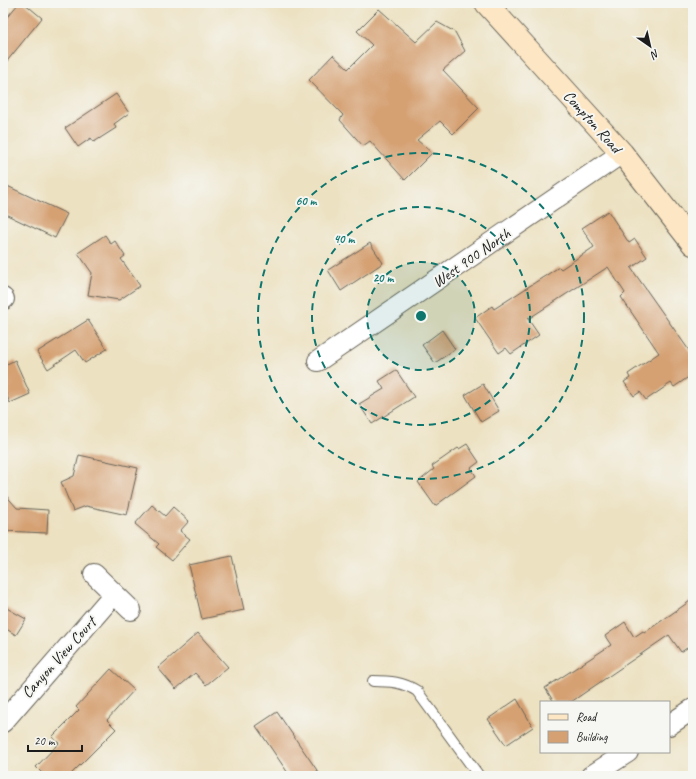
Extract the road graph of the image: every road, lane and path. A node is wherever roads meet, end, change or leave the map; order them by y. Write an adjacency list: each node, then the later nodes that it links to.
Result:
1 (486, 3): 2 (street, Compton Road)
2 (622, 153): 3 (street, Compton Road); 4 (street, West 900 North)
3 (693, 244)
4 (318, 361)
5 (94, 574): 6 (street)
6 (114, 594): 7 (street); 10 (street, Canyon View Court)
7 (131, 610)
8 (373, 681): 13 (lane)
9 (692, 712): 11 (street)
10 (3, 722)
11 (670, 724)
12 (626, 753): 14 (street)
13 (479, 776)
14 (591, 776)

